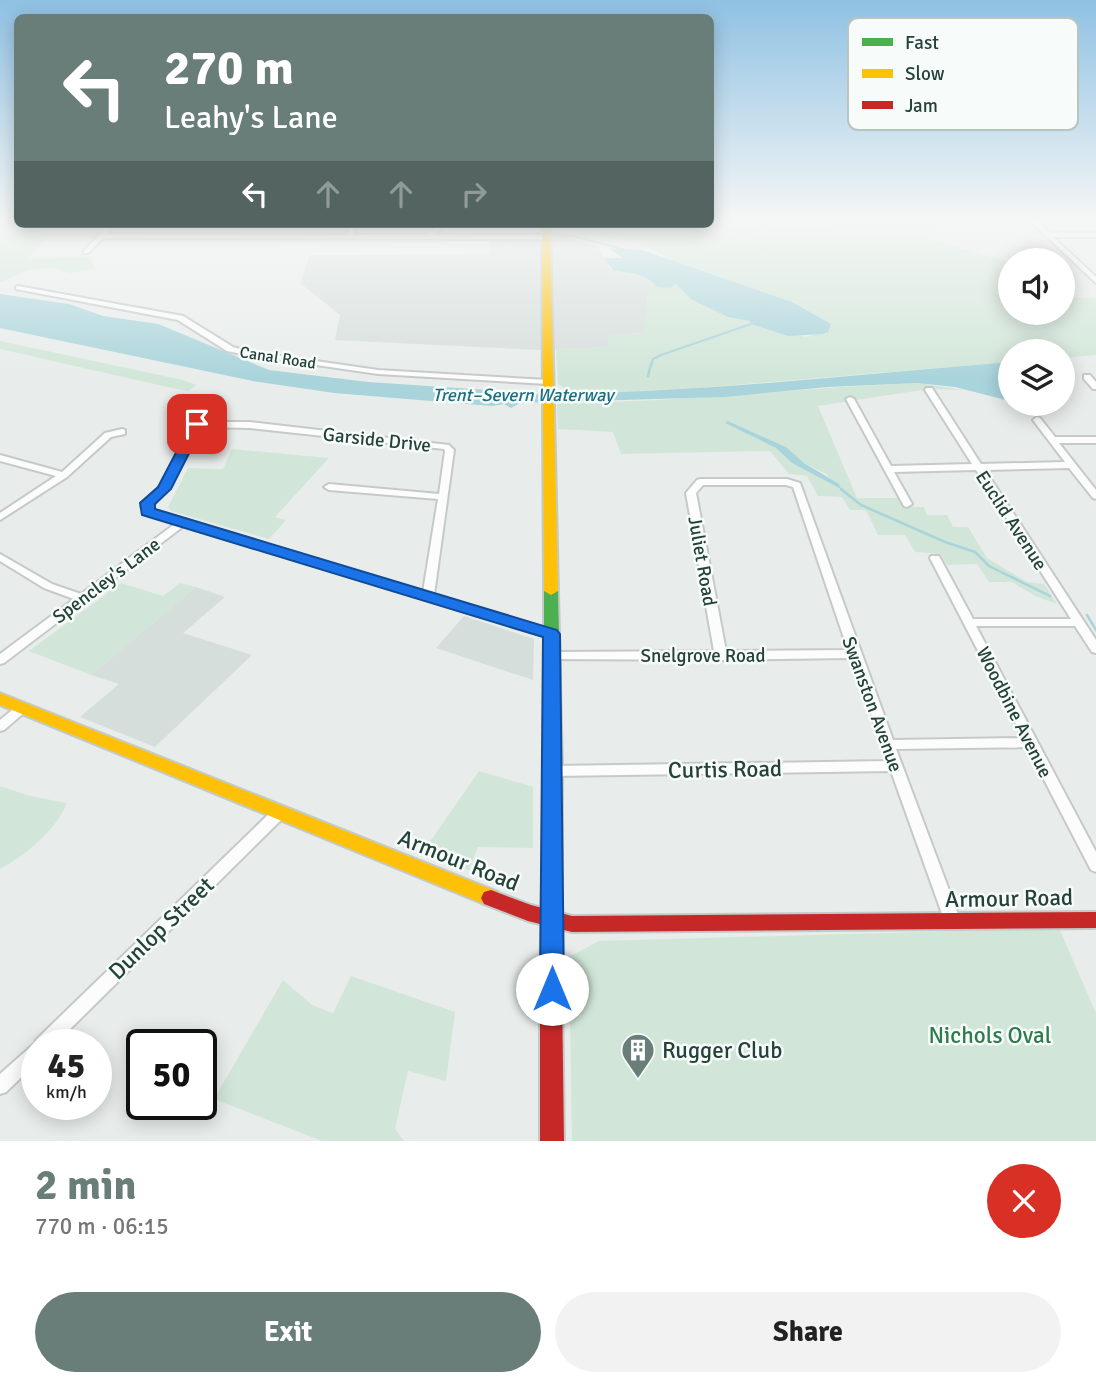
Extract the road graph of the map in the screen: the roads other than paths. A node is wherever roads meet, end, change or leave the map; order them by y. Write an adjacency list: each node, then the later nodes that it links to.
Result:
1 (547, 272): 4 (main road)
2 (18, 288): 4 (street, Canal Road)
3 (1087, 377): 5 (street)
4 (548, 387): 32 (main road)
5 (1096, 387)
6 (929, 390): 16 (street, Euclid Avenue)
7 (850, 399): 17 (street)
8 (207, 404): 10 (street, Spencley's Lane)
9 (1037, 420): 12 (street)
10 (197, 424): 22 (street, Garside Drive); 25 (street, Spencley's Lane)
11 (122, 432): 18 (street)
12 (1053, 440): 13 (street); 15 (street)
13 (1096, 440)
14 (0, 458): 18 (street)
15 (1071, 465): 16 (street); 21 (street)
16 (978, 467): 17 (street); 30 (street, Euclid Avenue)
17 (890, 469): 23 (street)
18 (64, 475): 24 (street)
19 (797, 485): 34 (street, Swanston Avenue); 36 (street, Juliet Road)
20 (329, 487): 22 (street)
21 (1096, 496)
22 (442, 497): 28 (street, Garside Drive)
23 (907, 504)
24 (0, 517)
25 (183, 523): 28 (street); 29 (street, Spencley's Lane)
26 (0, 557): 29 (street)
27 (934, 558): 31 (street, Woodbine Avenue)
28 (428, 597): 32 (street)
29 (83, 598): 37 (street, Spencley's Lane)
30 (1079, 622): 31 (street); 33 (street, Euclid Avenue)
31 (970, 623): 41 (street, Woodbine Avenue)
32 (551, 634): 35 (main road)
33 (1096, 649)
34 (855, 654): 36 (street, Snelgrove Road); 42 (street, Swanston Avenue)
35 (552, 656): 36 (street, Snelgrove Road); 44 (main road)
36 (720, 656)
37 (0, 660)
38 (0, 699): 39 (main road, Armour Road)
39 (21, 709): 40 (street); 45 (main road, Armour Road)
40 (0, 727)
41 (1030, 742): 42 (street); 46 (street, Woodbine Avenue)
42 (888, 745): 43 (street, Swanston Avenue)
43 (896, 766): 44 (street, Curtis Road); 49 (street, Swanston Avenue)
44 (553, 771): 47 (main road)
45 (280, 812): 47 (main road, Armour Road); 50 (street, Dunlop Street)
46 (1096, 866)
47 (551, 919): 49 (main road, Armour Road); 53 (main road)
48 (1096, 920): 49 (main road, Armour Road)
49 (953, 922)
50 (58, 1029)
51 (21, 1066): 52 (street)
52 (0, 1086)
53 (552, 1141)

